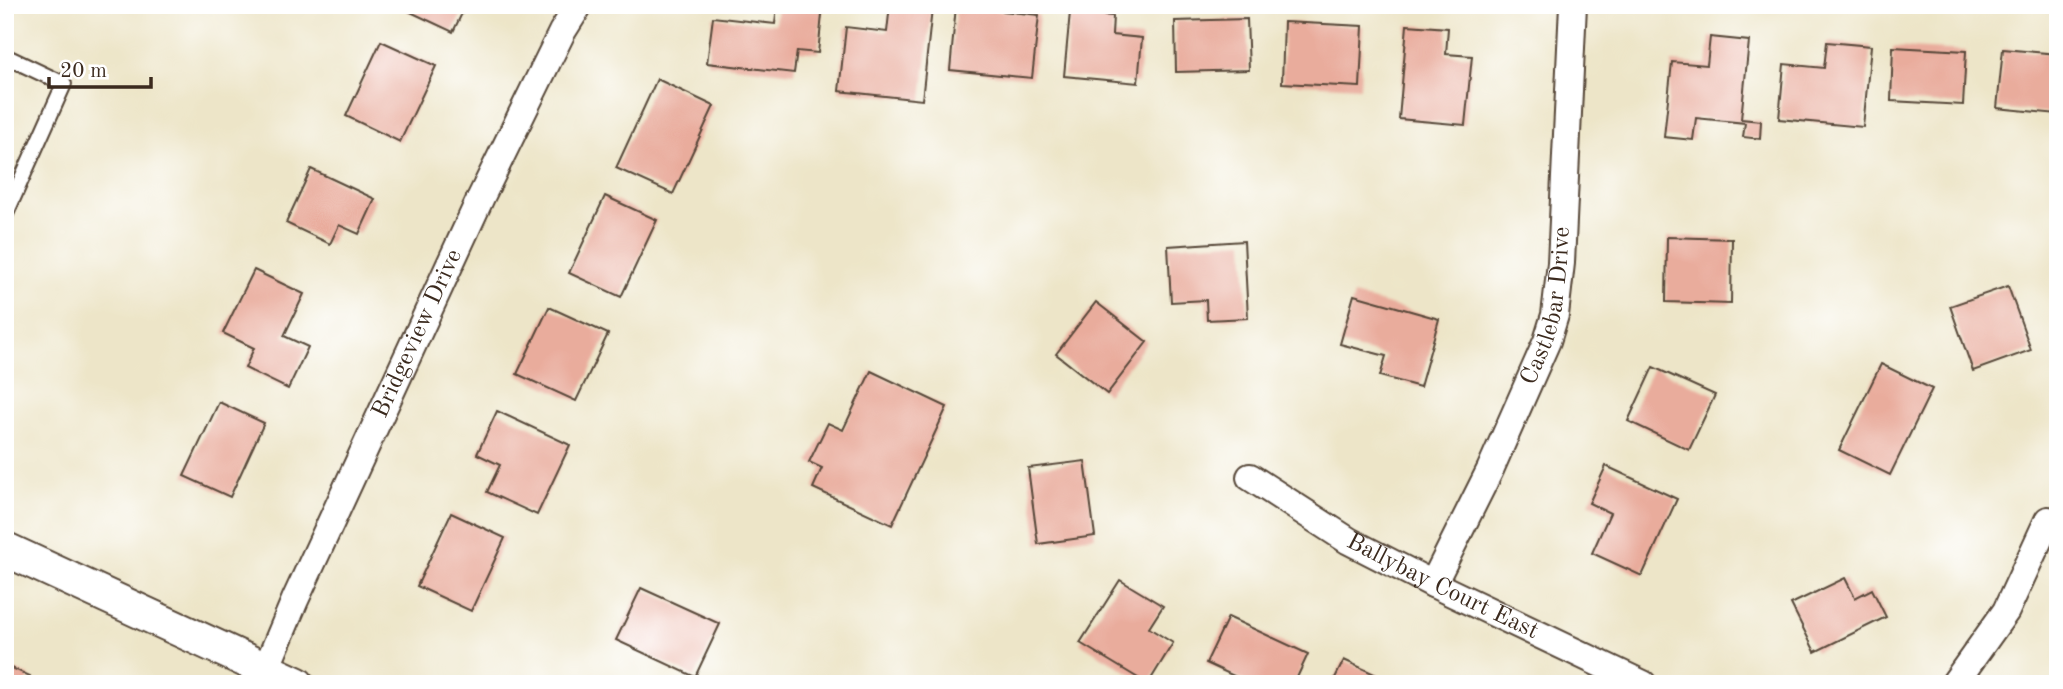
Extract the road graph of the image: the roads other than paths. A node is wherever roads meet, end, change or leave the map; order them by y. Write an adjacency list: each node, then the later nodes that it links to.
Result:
1 (579, 5): 9 (street, Bridgeview Drive)
2 (1573, 5): 8 (street, Castlebar Drive)
3 (5, 56): 4 (lane)
4 (5, 216)
5 (1250, 477): 8 (street, Ballybay Court East)
6 (2049, 520): 12 (street)
7 (5, 549): 9 (street)
8 (1433, 584): 10 (street, Ballybay Court East)
9 (266, 669): 11 (street)
10 (1635, 682)
11 (298, 684)
12 (1954, 684)

